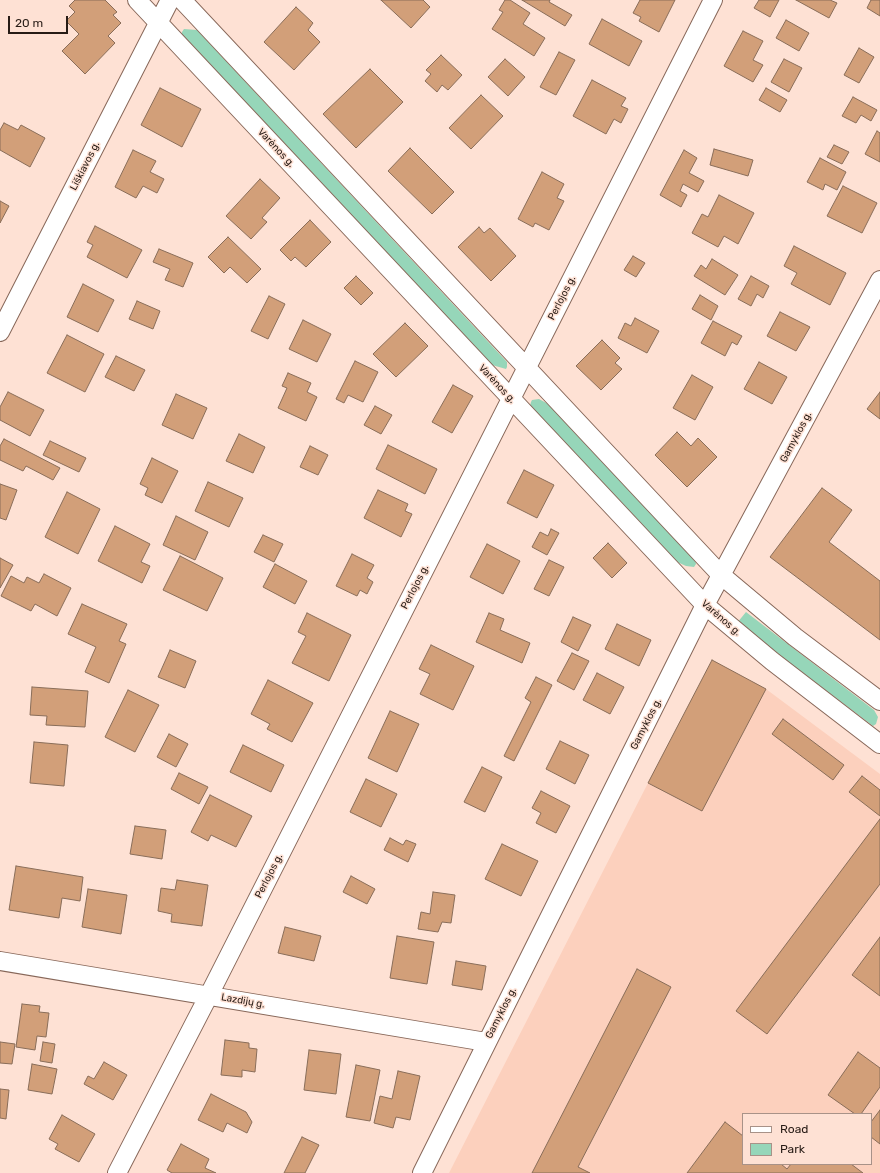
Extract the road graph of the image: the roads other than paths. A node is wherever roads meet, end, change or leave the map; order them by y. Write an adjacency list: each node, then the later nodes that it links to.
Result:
1 (137, 0): 5 (street, Varėnos g.)
2 (170, 0): 5 (street, Liškiavos g.)
3 (182, 0): 8 (street)
4 (713, 0): 8 (street, Perlojos g.)
5 (159, 23): 7 (street, Liškiavos g.); 9 (street, Varėnos g.)
6 (880, 280): 10 (street, Gamyklos g.)
7 (0, 332)
8 (526, 368): 9 (street, Perlojos g.); 10 (street)
9 (511, 399): 11 (street, Varėnos g.); 15 (street, Perlojos g.)
10 (721, 575): 11 (street, Gamyklos g.); 12 (street)
11 (705, 605): 13 (street, Varėnos g.); 16 (street, Gamyklos g.)
12 (880, 701)
13 (880, 744)
14 (0, 961): 15 (street, Lazdijų g.)
15 (209, 995): 16 (street, Lazdijų g.); 17 (street, Perlojos g.)
16 (486, 1042): 18 (street, Gamyklos g.)
17 (117, 1173)
18 (422, 1173)

